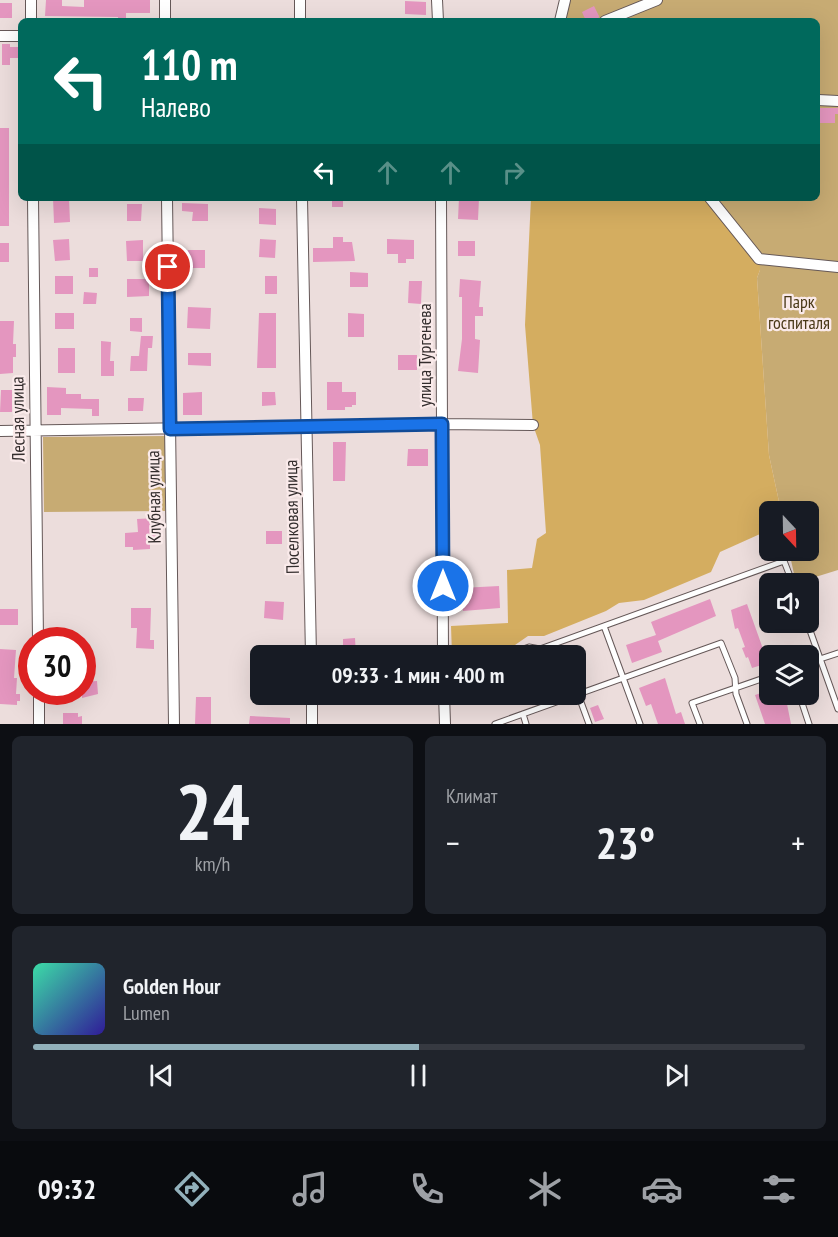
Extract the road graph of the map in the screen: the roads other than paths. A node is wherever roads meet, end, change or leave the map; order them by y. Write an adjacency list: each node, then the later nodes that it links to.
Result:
1 (31, 0): 7 (street)
2 (165, 0): 8 (street)
3 (300, 0): 9 (street)
4 (437, 0): 10 (street)
5 (564, 0): 11 (street)
6 (657, 0): 12 (street)
7 (32, 18)
8 (165, 18)
9 (300, 18)
10 (438, 18)
11 (561, 18)
12 (612, 18)
13 (0, 36): 14 (street)
14 (18, 36)
15 (820, 100): 16 (street)
16 (838, 101)
17 (33, 201): 28 (street, Лесная улица)
18 (167, 201): 26 (street, Клубная улица)
19 (302, 201): 25 (street, Поселковая улица)
20 (441, 201): 23 (street, улица Тургенева)
21 (712, 201): 22 (street)
22 (838, 267)
23 (442, 424): 24 (street); 25 (street); 35 (street, улица Тургенева)
24 (533, 425)
25 (307, 426): 26 (street); 34 (street, Поселковая улица)
26 (170, 429): 28 (street); 52 (street, Клубная улица)
27 (0, 431): 28 (street)
28 (35, 431): 32 (street, Лесная улица)
29 (784, 561): 30 (lane); 31 (lane)
30 (789, 573)
31 (604, 626): 36 (lane); 39 (lane)
32 (38, 627)
33 (811, 633): 38 (lane)
34 (311, 645)
35 (443, 645)
36 (551, 645)
37 (838, 653): 38 (lane)
38 (820, 659): 49 (lane)
39 (623, 678): 41 (lane); 42 (lane); 58 (lane)
40 (759, 680): 41 (lane)
41 (736, 688): 59 (lane); 60 (lane)
42 (586, 691)
43 (39, 705): 51 (street)
44 (312, 705): 53 (street)
45 (444, 705): 54 (street)
46 (548, 705): 50 (lane)
47 (582, 705): 57 (lane)
48 (803, 705): 61 (lane)
49 (838, 708)
50 (523, 714): 55 (lane); 56 (lane)
51 (39, 724)
52 (174, 724)
53 (312, 724)
54 (445, 724)
55 (495, 724)
56 (526, 724)
57 (589, 724)
58 (640, 724)
59 (700, 724)
60 (747, 724)
61 (809, 724)

